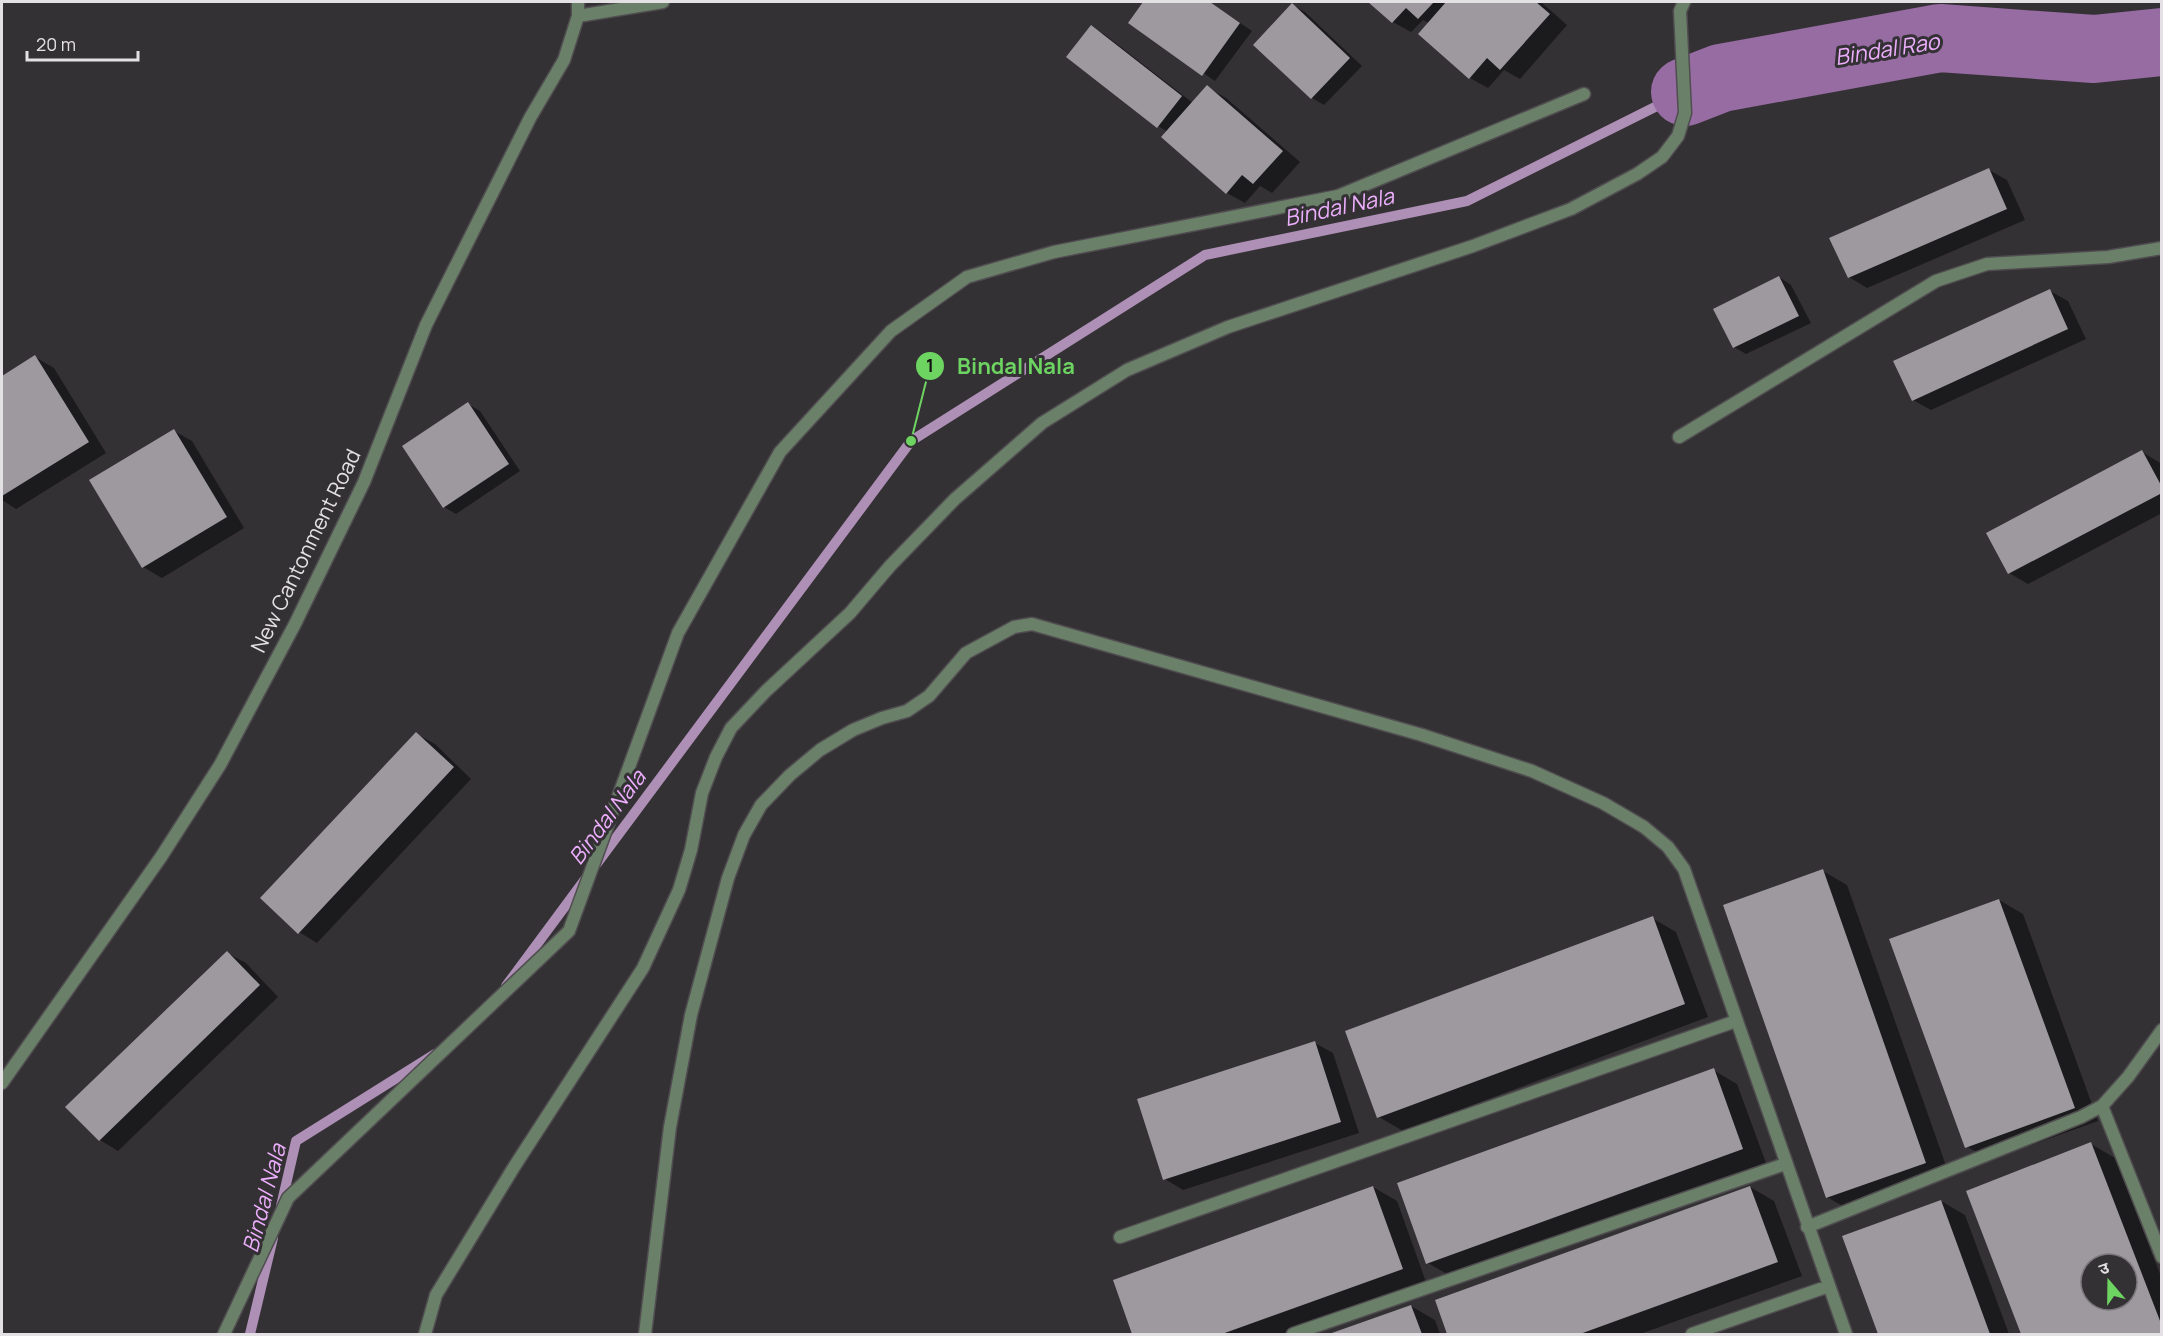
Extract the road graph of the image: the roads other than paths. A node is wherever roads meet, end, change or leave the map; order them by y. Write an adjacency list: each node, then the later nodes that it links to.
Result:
1 (578, 2): 4 (street, New Cantonment Road)
2 (663, 2): 4 (street)
3 (1682, 6): 18 (street)
4 (578, 16): 10 (street, New Cantonment Road)
5 (1584, 94): 17 (street)
6 (2162, 248): 7 (street)
7 (1679, 437)
8 (1736, 1021): 12 (street); 14 (street); 19 (street)
9 (2162, 1030): 11 (street)
10 (2, 1083)
11 (2102, 1106): 13 (street); 15 (street)
12 (1785, 1164): 13 (street); 20 (street)
13 (1807, 1227): 16 (street)
14 (1120, 1237)
15 (2162, 1257)
16 (1829, 1286): 21 (street); 22 (street)
17 (224, 1335)
18 (425, 1335)
19 (645, 1335)
20 (1293, 1335)
21 (1692, 1335)
22 (1846, 1335)

